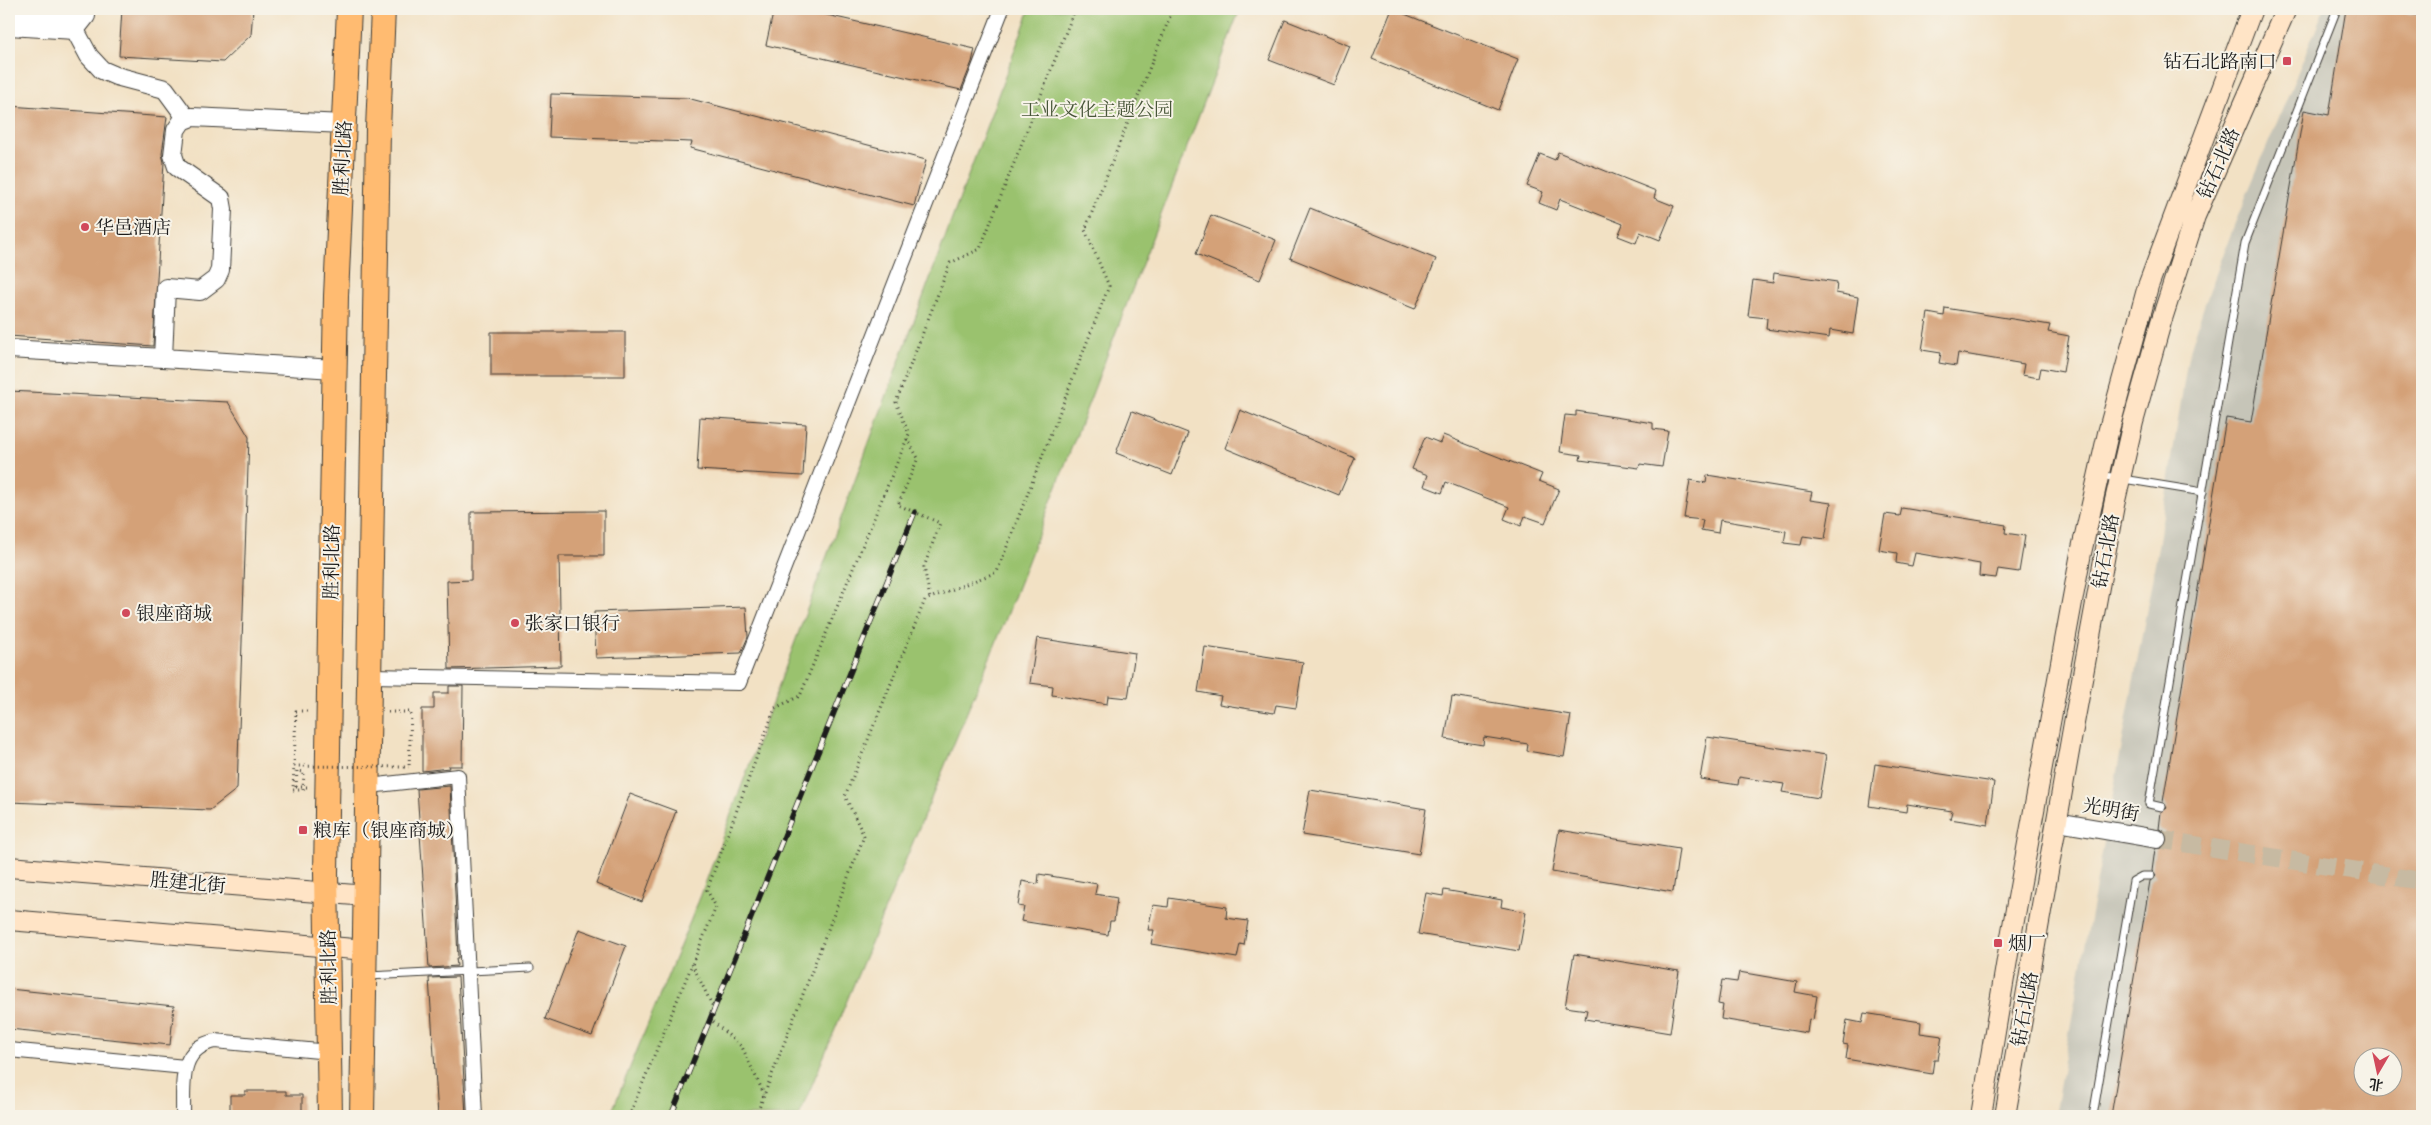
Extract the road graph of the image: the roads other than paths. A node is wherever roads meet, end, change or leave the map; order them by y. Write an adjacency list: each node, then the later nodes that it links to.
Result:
1 (9, 9): 9 (street)
2 (86, 9): 11 (street)
3 (349, 9): 13 (highway, 胜利北路)
4 (383, 9): 20 (highway, 胜利北路)
5 (1002, 9): 20 (street)
6 (2252, 9): 17 (main road, 钻石北路)
7 (2286, 9): 18 (main road, 钻石北路)
8 (2337, 9): 19 (lane)
9 (66, 10): 11 (street)
10 (9, 26): 11 (street)
11 (75, 30): 12 (street)
12 (187, 119): 13 (street); 15 (street)
13 (344, 124): 16 (highway, 胜利北路)
14 (9, 349): 15 (street)
15 (163, 358): 16 (street)
16 (334, 369): 27 (highway, 胜利北路)
17 (2099, 475): 18 (lane); 42 (main road, 钻石北路)
18 (2120, 478): 19 (lane); 23 (main road, 钻石北路)
19 (2202, 492): 22 (lane)
20 (371, 676): 21 (highway, 胜利北路)
21 (369, 786): 28 (highway, 胜利北路); 33 (street)
22 (2162, 806)
23 (2057, 822): 24 (street, 光明街); 43 (main road, 钻石北路)
24 (2157, 838)
25 (9, 868): 27 (main road, 胜建北街)
26 (2151, 876): 44 (lane)
27 (326, 894): 28 (main road, 胜建北街); 30 (highway, 胜利北路)
28 (367, 896): 31 (highway, 胜利北路)
29 (9, 920): 30 (main road)
30 (328, 948): 31 (main road); 36 (highway, 胜利北路)
31 (366, 950): 34 (highway, 胜利北路)
32 (530, 968): 33 (lane)
33 (468, 971): 34 (lane); 41 (street)
34 (365, 976): 40 (highway, 胜利北路)
35 (9, 1050): 37 (street)
36 (329, 1052): 37 (street); 39 (highway, 胜利北路)
37 (185, 1067): 38 (street)
38 (183, 1116)
39 (330, 1116)
40 (362, 1116)
41 (475, 1116)
42 (1981, 1116)
43 (2005, 1116)
44 (2093, 1116)

